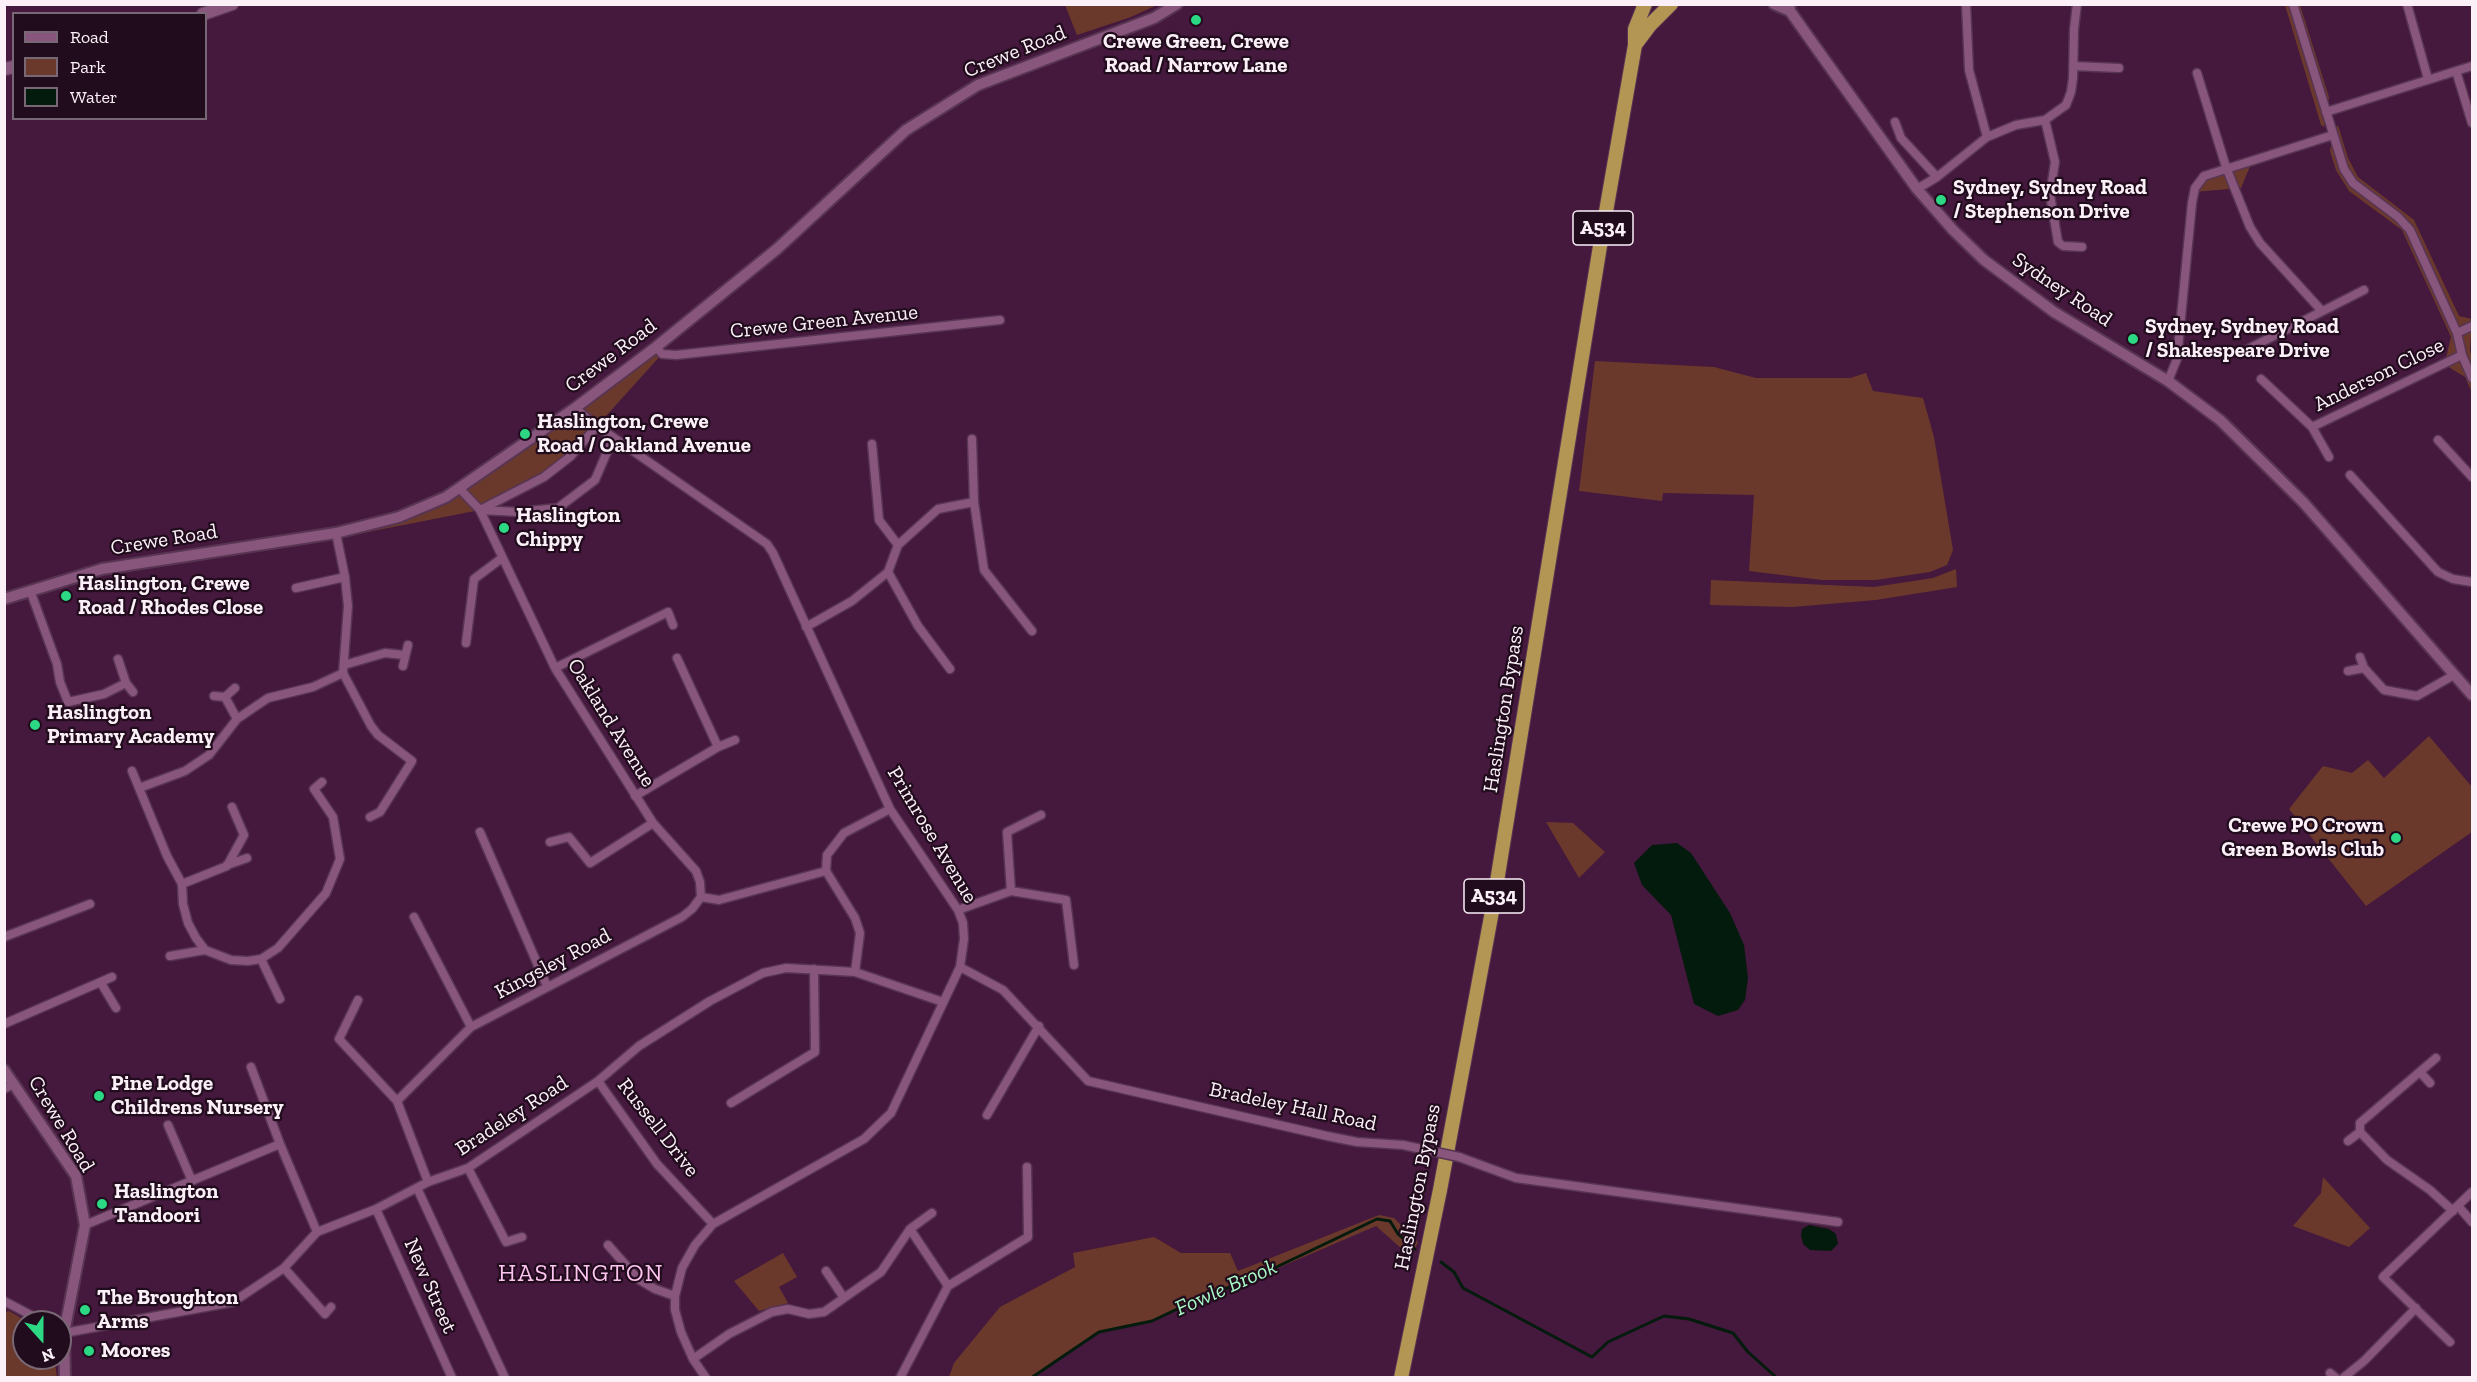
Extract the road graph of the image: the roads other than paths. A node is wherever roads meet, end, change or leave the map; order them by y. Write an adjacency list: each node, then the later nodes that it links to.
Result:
1 (232, 4): 11 (main road)
2 (1177, 4): 34 (street, Crewe Road)
3 (1645, 4): 12 (highway, Haslington Bypass / A534)
4 (1671, 4): 12 (highway, Haslington Bypass / A534)
5 (1774, 4): 10 (street, Sydney Road)
6 (1966, 4): 24 (street)
7 (2077, 4): 13 (street)
8 (2293, 4): 19 (street)
9 (2407, 4): 18 (street)
10 (1789, 8): 27 (street, Sydney Road)
11 (207, 13)
12 (1635, 45): 175 (highway, Haslington Bypass / A534)
13 (2073, 66): 15 (street); 20 (street)
14 (2472, 66): 16 (street)
15 (2119, 68)
16 (2456, 71): 18 (street); 22 (street)
17 (2197, 73): 25 (street)
18 (2428, 79): 19 (street)
19 (2326, 112): 23 (street)
20 (2045, 120): 24 (street); 28 (street)
21 (1894, 122): 26 (street)
22 (2472, 123)
23 (2332, 135): 25 (street); 33 (street)
24 (1987, 137): 26 (street)
25 (2226, 167): 30 (street); 39 (street)
26 (1937, 177): 27 (street)
27 (1917, 189): 39 (street, Sydney Road)
28 (2082, 247)
29 (2364, 290): 30 (street)
30 (2321, 310): 35 (street)
31 (1000, 320): 34 (street, Crewe Green Avenue)
32 (2472, 326): 33 (street)
33 (2457, 333): 36 (street)
34 (656, 347): 40 (street, Crewe Road)
35 (2250, 348)
36 (2462, 355): 37 (street); 42 (street, Anderson Close)
37 (2472, 378)
38 (2260, 379): 42 (street, Anderson Close)
39 (2168, 381): 77 (street, Sydney Road)
40 (575, 408): 41 (street, Primrose Avenue); 50 (street, Crewe Road)
41 (597, 426): 43 (street, Primrose Avenue); 52 (street)
42 (2312, 427): 47 (street, Anderson Close)
43 (613, 438): 52 (street); 63 (street, Primrose Avenue)
44 (972, 439): 51 (street)
45 (2438, 440): 49 (street)
46 (872, 444): 54 (street)
47 (2330, 457)
48 (2350, 475): 58 (street)
49 (2472, 477)
50 (460, 489): 52 (street, Oakland Avenue); 53 (street, Crewe Road)
51 (974, 502): 54 (street); 64 (street)
52 (480, 510): 55 (street, Oakland Avenue)
53 (336, 533): 57 (street); 60 (street, Crewe Road)
54 (898, 544): 56 (street)
55 (502, 558): 65 (street); 72 (street, Oakland Avenue)
56 (888, 572): 63 (street); 75 (street)
57 (345, 577): 59 (street); 74 (street)
58 (2472, 582)
59 (296, 588)
60 (30, 590): 61 (street, Crewe Road); 78 (street)
61 (4, 599)
62 (673, 625): 72 (street)
63 (806, 627): 94 (street, Primrose Avenue)
64 (1032, 631)
65 (466, 643)
66 (408, 645): 67 (street)
67 (404, 655): 71 (street); 74 (street)
68 (2360, 657): 73 (street)
69 (118, 658): 78 (street)
70 (677, 658): 86 (street)
71 (403, 666)
72 (555, 668): 92 (street, Oakland Avenue)
73 (2364, 668): 76 (street); 77 (street)
74 (343, 669): 84 (street); 96 (street)
75 (950, 669)
76 (2348, 671)
77 (2454, 675): 81 (street, Sydney Road)
78 (126, 683): 80 (street)
79 (235, 687): 83 (street)
80 (133, 692)
81 (2472, 695)
82 (214, 696): 83 (street)
83 (225, 697): 84 (street)
84 (237, 719): 89 (street)
85 (735, 740): 86 (street)
86 (718, 747): 92 (street)
87 (132, 771): 89 (street)
88 (322, 782): 91 (street)
89 (139, 788): 103 (street)
90 (304, 789): 91 (street)
91 (314, 789): 112 (street)
92 (635, 796): 97 (street, Oakland Avenue)
93 (232, 807): 101 (street)
94 (890, 809): 102 (street); 107 (street, Primrose Avenue)
95 (1041, 815): 104 (street)
96 (370, 817)
97 (653, 822): 99 (street); 105 (street, Oakland Avenue)
98 (480, 832): 119 (street)
99 (550, 842)
100 (247, 858): 101 (street)
101 (226, 866): 103 (street)
102 (826, 872): 105 (street); 116 (street)
103 (182, 884): 110 (street)
104 (1011, 891): 107 (street); 113 (street)
105 (700, 897): 119 (street, Kingsley Road)
106 (90, 904): 109 (street)
107 (958, 910): 114 (street, Primrose Avenue)
108 (414, 917): 126 (street)
109 (4, 937)
110 (205, 950): 111 (street); 112 (street)
111 (170, 956)
112 (261, 959): 120 (street)
113 (1074, 965)
114 (960, 967): 122 (street, Primrose Avenue); 125 (street, Bradeley Hall Road)
115 (814, 969): 116 (street, Bradeley Road); 131 (street, Bradeley Road); 135 (street)
116 (855, 972): 122 (street, Bradeley Road)
117 (112, 977): 118 (street)
118 (101, 982): 123 (street); 124 (street)
119 (547, 986): 126 (street, Kingsley Road)
120 (280, 999)
121 (358, 1000): 134 (street)
122 (943, 1002): 152 (street, Primrose Avenue)
123 (116, 1008)
124 (4, 1024)
125 (1039, 1026): 136 (street); 150 (street, Bradeley Hall Road, bridge)
126 (471, 1027): 134 (street, Kingsley Road)
127 (2436, 1059): 130 (street)
128 (251, 1067): 140 (street)
129 (4, 1070): 133 (street, Crewe Road)
130 (2421, 1073): 132 (street); 138 (street)
131 (598, 1081): 142 (street, Bradeley Road); 152 (street, Russell Drive)
132 (2430, 1083)
133 (9, 1086): 153 (street, Crewe Road)
134 (397, 1101): 144 (street)
135 (731, 1103)
136 (987, 1115)
137 (168, 1125): 143 (street)
138 (2360, 1132): 139 (street); 148 (street)
139 (2348, 1141)
140 (280, 1144): 143 (street); 155 (street)
141 (1027, 1167): 160 (street)
142 (468, 1168): 144 (street, Bradeley Road); 156 (street)
143 (192, 1181): 153 (street)
144 (428, 1182): 145 (street, Bradeley Road)
145 (417, 1188): 147 (street, Bradeley Road); 172 (street)
146 (2472, 1192): 148 (street)
147 (376, 1209): 155 (street, Bradeley Road); 171 (street, New Street)
148 (2455, 1209): 151 (street); 165 (street)
149 (933, 1213): 154 (street)
150 (1838, 1221)
151 (2472, 1222)
152 (713, 1224): 161 (street, Primrose Avenue)
153 (85, 1225): 167 (street, Crewe Road)
154 (910, 1229): 160 (street); 162 (street)
155 (317, 1232): 158 (street, Bradeley Road)
156 (522, 1237)
157 (608, 1245): 161 (street)
158 (284, 1268): 164 (street); 168 (street, Bradeley Road)
159 (826, 1271): 162 (street)
160 (948, 1286): 174 (street)
161 (675, 1296): 170 (street, Primrose Avenue)
162 (844, 1298): 170 (street)
163 (5, 1302): 166 (street)
164 (331, 1307)
165 (2416, 1308): 169 (street); 176 (street)
166 (21, 1310)
167 (67, 1310)
168 (72, 1330)
169 (2450, 1342)
170 (693, 1359): 173 (street, Primrose Avenue)
171 (452, 1377)
172 (505, 1377)
173 (706, 1377)
174 (900, 1377)
175 (1401, 1377)
176 (2343, 1377)

